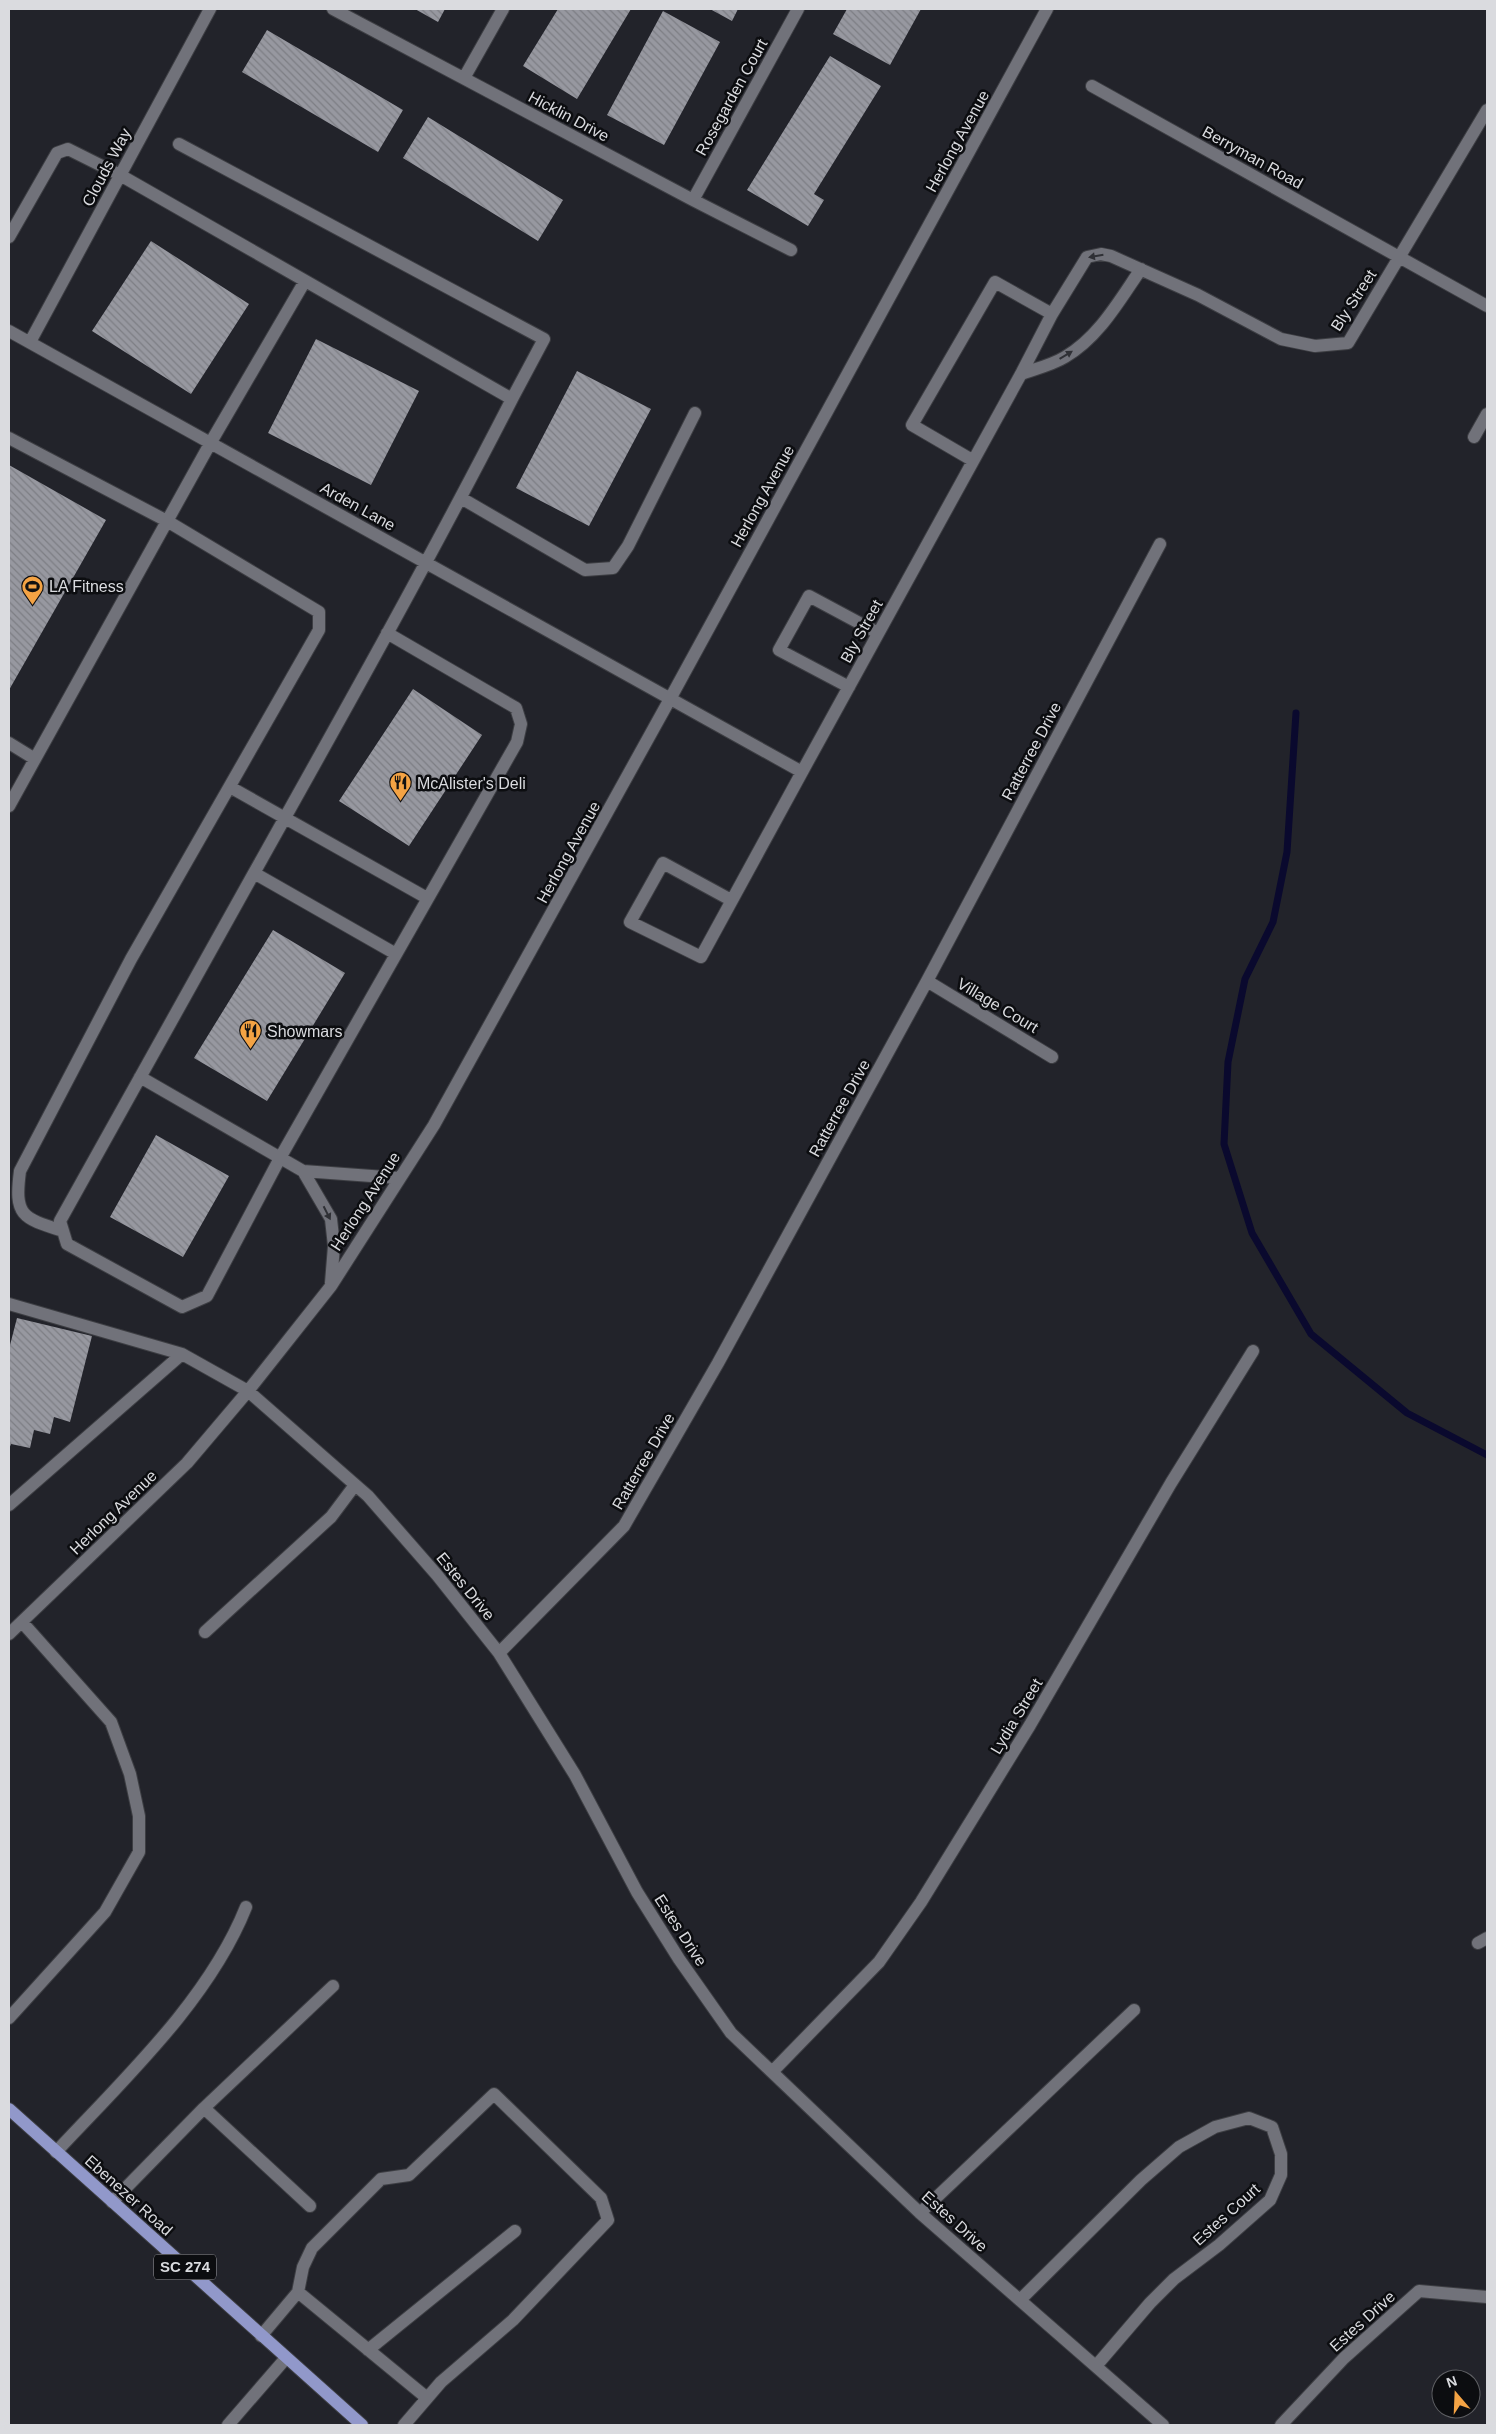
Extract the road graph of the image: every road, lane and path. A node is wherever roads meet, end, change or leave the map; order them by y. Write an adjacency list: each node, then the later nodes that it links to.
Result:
1 (210, 9): 10 (street, Clouds Way)
2 (333, 9): 6 (street, Hicklin Drive)
3 (503, 9): 6 (street)
4 (798, 9): 11 (street, Rosegarden Court)
5 (1047, 9): 36 (street, Herlong Avenue)
6 (464, 78): 11 (street, Hicklin Drive)
7 (1092, 86): 14 (street, Berryman Road)
8 (1487, 110): 14 (street, Bly Street)
9 (179, 144): 22 (street)
10 (120, 175): 12 (street); 16 (street); 20 (street, Clouds Way)
11 (693, 200): 13 (street, Hicklin Drive)
12 (9, 237)
13 (792, 250)
14 (1399, 257): 15 (street, Bly Street); 17 (street, Berryman Road)
15 (1141, 269): 18 (street, Bly Street, one-way to 18); 21 (street, one-way to 15)
16 (305, 281): 22 (street); 27 (street)
17 (1487, 306)
18 (1052, 314): 21 (street, Bly Street); 28 (street)
19 (9, 331): 20 (street, Arden Lane)
20 (30, 342): 27 (street, Arden Lane)
21 (1021, 374): 28 (street, Bly Street)
22 (512, 399): 29 (street)
23 (695, 414): 29 (street)
24 (1487, 414): 25 (street)
25 (1474, 437)
26 (9, 438): 30 (street)
27 (211, 442): 30 (street); 32 (street, Arden Lane)
28 (972, 460): 33 (street, Bly Street)
29 (461, 498): 32 (street)
30 (167, 521): 38 (street); 40 (street)
31 (1160, 544): 47 (street, Ratterree Drive)
32 (426, 563): 34 (street); 36 (street, Arden Lane)
33 (878, 633): 35 (street, Bly Street); 35 (street)
34 (387, 634): 42 (street); 44 (street)
35 (848, 687): 39 (street, Bly Street)
36 (670, 699): 39 (street); 52 (street, Herlong Avenue)
37 (9, 743): 38 (street)
38 (35, 758): 41 (street)
39 (802, 772): 45 (street, Bly Street)
40 (230, 787): 42 (street); 53 (street)
41 (9, 806)
42 (284, 818): 43 (street); 44 (street)
43 (254, 873): 46 (street); 49 (street)
44 (427, 898): 46 (street)
45 (731, 900): 45 (street, Bly Street)
46 (396, 954): 50 (street)
47 (927, 981): 48 (street, Village Court); 64 (street, Ratterree Drive)
48 (1052, 1057)
49 (140, 1077): 50 (street); 53 (street)
50 (280, 1158): 51 (street); 53 (street)
51 (303, 1171): 52 (street); 54 (street, one-way to 54)
52 (399, 1178): 54 (street, Herlong Avenue)
53 (63, 1231)
54 (331, 1286): 58 (street, Herlong Avenue)
55 (9, 1304): 57 (street, Estes Drive)
56 (1253, 1351): 69 (street, Lydia Street)
57 (182, 1354): 58 (street, Estes Drive); 60 (street)
58 (248, 1391): 59 (street, Estes Drive); 61 (street, Herlong Avenue)
59 (355, 1485): 62 (street); 64 (street, Estes Drive)
60 (9, 1506)
61 (22, 1622): 63 (street, Herlong Avenue); 68 (street)
62 (205, 1632)
63 (9, 1634)
64 (499, 1653): 69 (street, Estes Drive)
65 (246, 1907): 72 (street)
66 (333, 1986): 70 (street)
67 (1134, 2010): 75 (street)
68 (9, 2018)
69 (772, 2072): 75 (street, Estes Drive)
70 (204, 2108): 73 (street); 74 (street)
71 (9, 2109): 72 (main road, Ebenezer Road / SC 274)
72 (56, 2152): 73 (main road, Ebenezer Road / SC 274)
73 (112, 2202): 80 (main road, Ebenezer Road / SC 274)
74 (310, 2206)
75 (920, 2212): 79 (street, Estes Drive)
76 (515, 2232): 81 (street)
77 (298, 2292): 80 (street); 81 (street); 84 (street)
78 (1487, 2297): 89 (street, Estes Drive)
79 (1020, 2300): 83 (street, Estes Drive); 83 (street, Estes Court)
80 (261, 2336): 82 (main road, Ebenezer Road / SC 274)
81 (368, 2350): 84 (street)
82 (286, 2358): 85 (street); 86 (main road, Ebenezer Road / SC 274)
83 (1096, 2366): 88 (street, Estes Drive)
84 (427, 2398): 87 (street)
85 (228, 2425)
86 (362, 2425)
87 (404, 2425)
88 (1163, 2425)
89 (1281, 2425)

